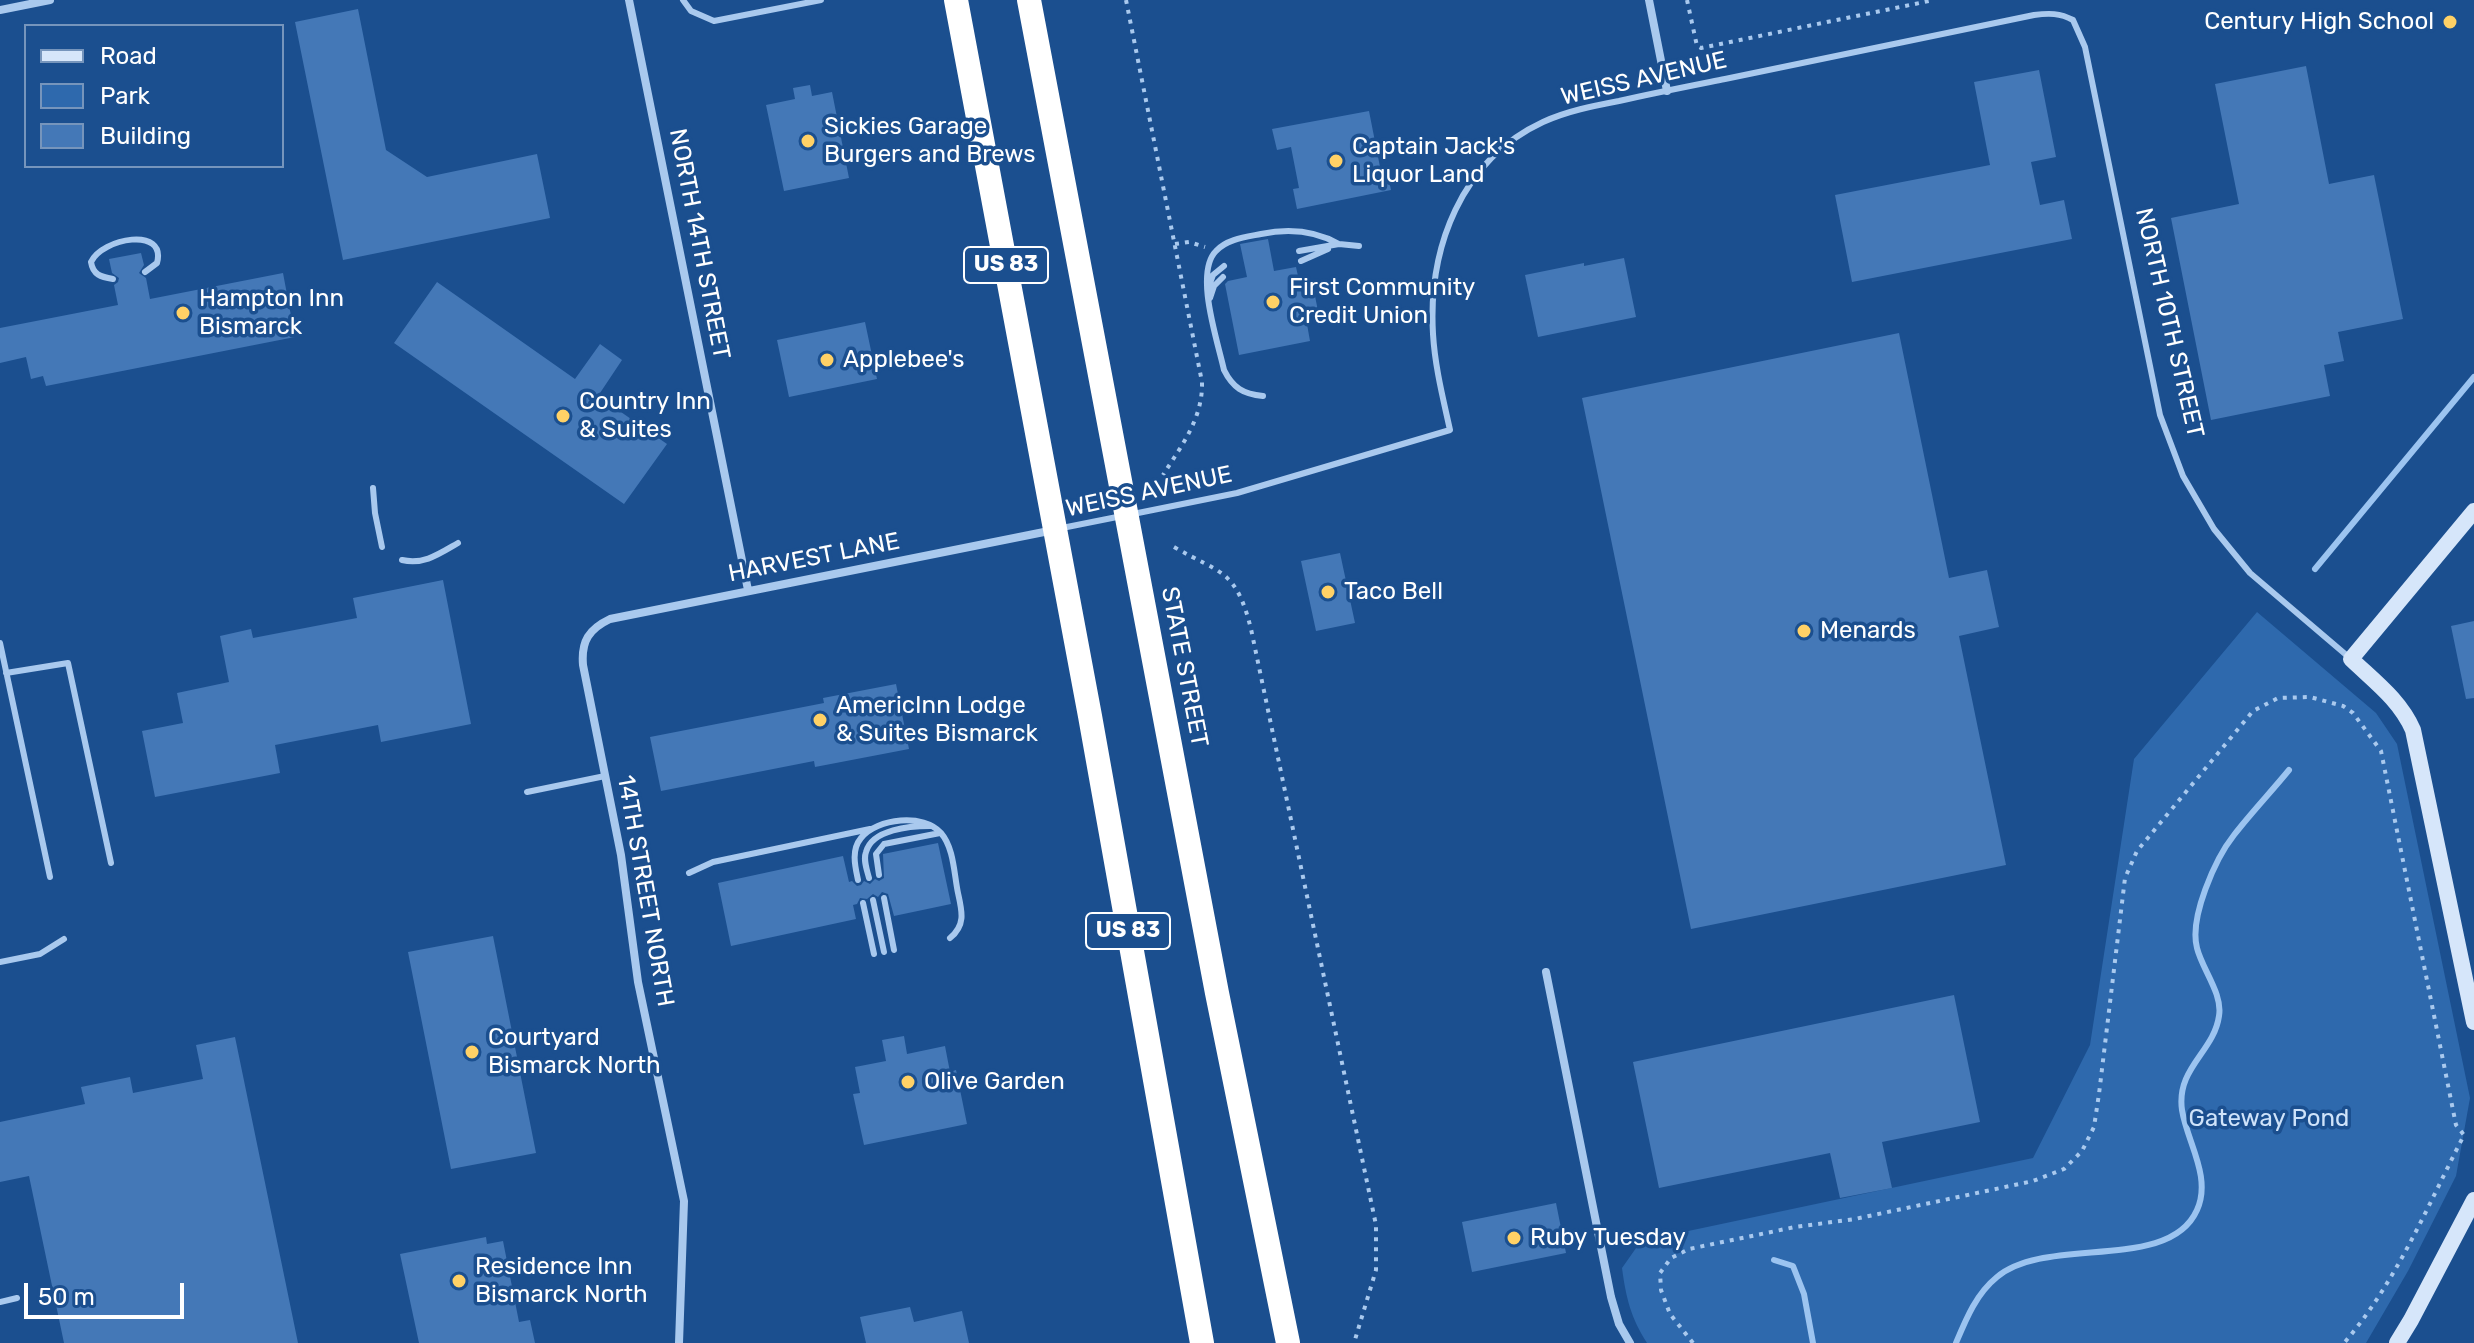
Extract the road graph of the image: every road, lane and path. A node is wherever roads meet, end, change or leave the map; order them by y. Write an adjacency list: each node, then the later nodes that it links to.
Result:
1 (50, 0): 11 (street)
2 (629, 0): 35 (street, NORTH 14TH STREET)
3 (683, 0): 4 (lane)
4 (821, 0)
5 (956, 0): 30 (highway, US 83)
6 (1029, 0): 29 (highway, STATE STREET / US 83)
7 (1126, 0): 14 (path)
8 (1649, 0): 13 (street)
9 (1687, 0): 10 (path)
10 (1934, 0)
11 (0, 10)
12 (2073, 20): 13 (lane, WEISS AVENUE); 38 (lane, NORTH 10TH STREET)
13 (1667, 91): 29 (lane, WEISS AVENUE)
14 (1175, 244): 18 (path); 26 (path)
15 (1339, 244): 16 (lane); 17 (lane); 18 (lane); 19 (lane)
16 (1359, 246)
17 (1299, 251)
18 (1214, 252): 24 (lane)
19 (1301, 261)
20 (1224, 266): 24 (lane)
21 (145, 272): 23 (lane)
22 (1223, 277): 24 (lane)
23 (113, 279)
24 (1209, 302): 25 (lane)
25 (1263, 396)
26 (1163, 475)
27 (373, 488): 32 (lane)
28 (2474, 511): 38 (street)
29 (1126, 516): 30 (lane, WEISS AVENUE); 67 (highway, STATE STREET / US 83)
30 (1055, 530): 35 (street, HARVEST LANE); 66 (highway, US 83)
31 (458, 543): 34 (lane)
32 (382, 547)
33 (1174, 547): 68 (path)
34 (402, 560)
35 (748, 590): 36 (street, HARVEST LANE)
36 (586, 637): 40 (street, 14TH STREET NORTH)
37 (0, 643): 39 (lane)
38 (2351, 659): 61 (street, NORTH 10TH STREET)
39 (6, 673): 45 (lane); 48 (lane)
40 (605, 776): 41 (lane); 65 (street, 14TH STREET NORTH)
41 (527, 792)
42 (934, 826): 43 (lane); 44 (lane); 49 (lane)
43 (874, 828): 46 (lane); 50 (lane)
44 (940, 833): 47 (lane); 54 (lane)
45 (111, 863)
46 (689, 873)
47 (879, 875)
48 (50, 877)
49 (869, 878)
50 (858, 880)
51 (884, 898): 56 (lane)
52 (873, 900): 57 (lane)
53 (863, 903): 58 (lane)
54 (950, 938)
55 (64, 939): 59 (lane)
56 (894, 950)
57 (884, 952)
58 (874, 954)
59 (0, 962)
60 (1546, 972): 69 (street)
61 (2474, 1022)
62 (2474, 1200): 72 (street)
63 (17, 1298): 64 (lane)
64 (0, 1302)
65 (679, 1343)
66 (1202, 1343)
67 (1288, 1343)
68 (1354, 1343)
69 (1630, 1343)
70 (1693, 1343): 71 (path)
71 (2344, 1343)
72 (2397, 1343)

